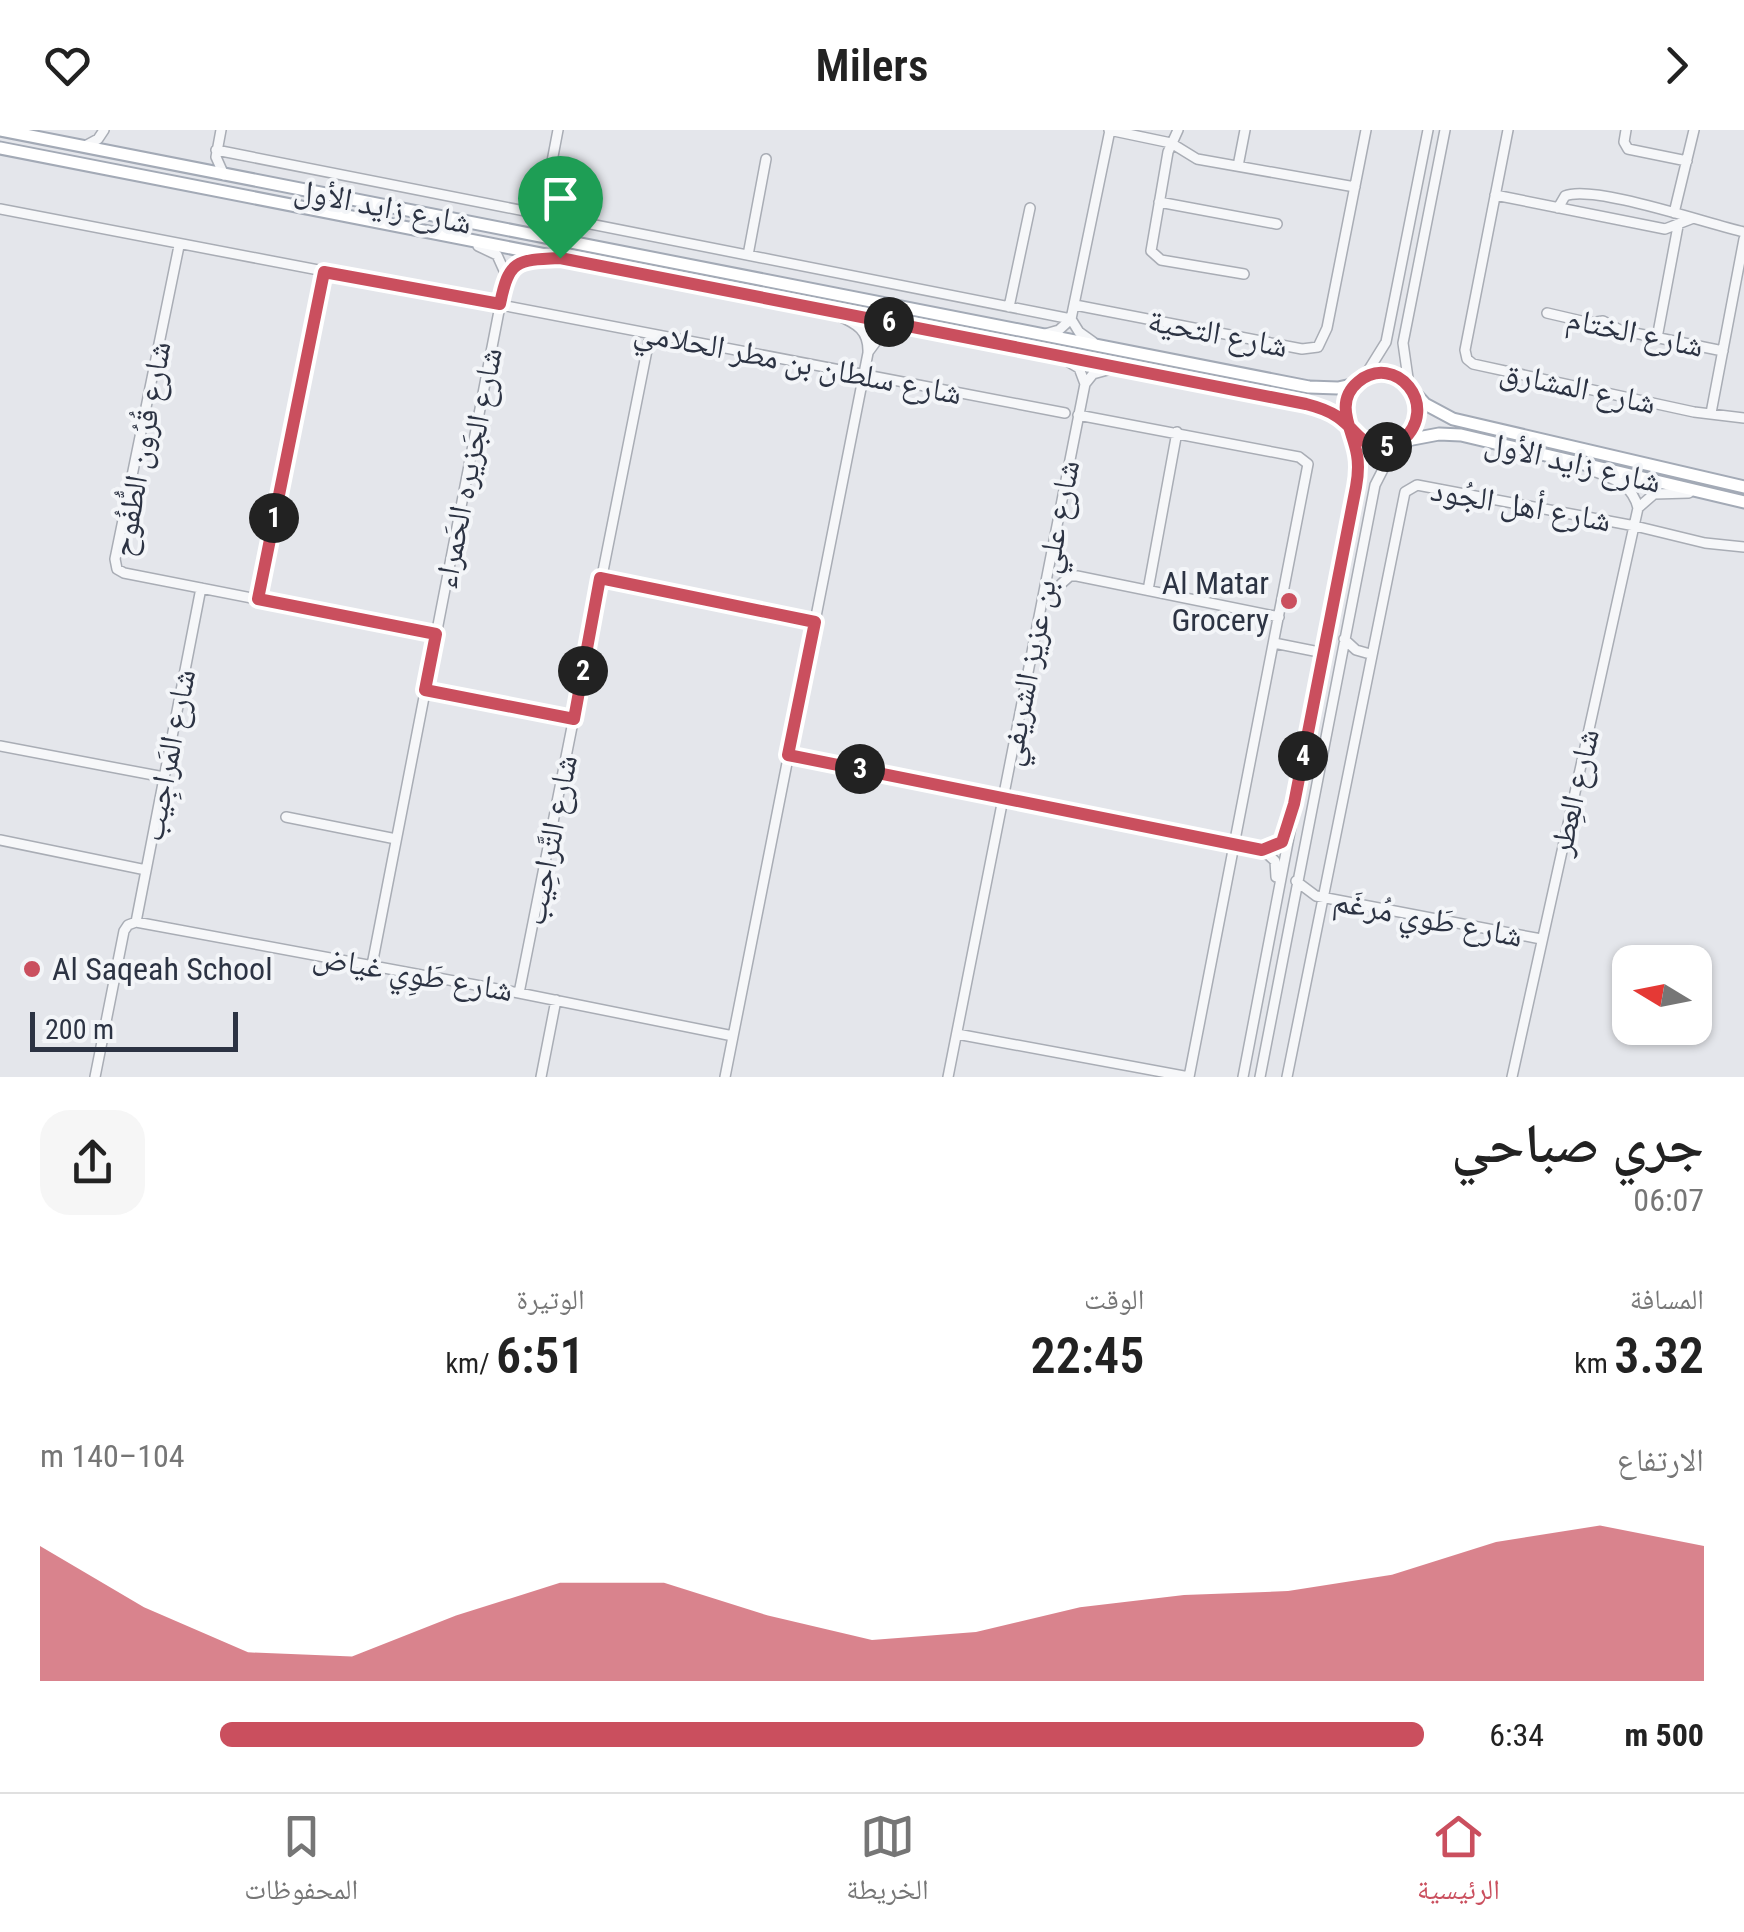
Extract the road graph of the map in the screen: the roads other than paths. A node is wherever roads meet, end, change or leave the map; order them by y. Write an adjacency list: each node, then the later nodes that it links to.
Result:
1 (0, 130): 16 (main road, شارع زايد الأول)
2 (40, 130): 16 (street)
3 (104, 130): 17 (street)
4 (221, 130): 18 (street)
5 (558, 130): 30 (street)
6 (1178, 130): 15 (street)
7 (1246, 130): 22 (street)
8 (1366, 130): 24 (street, شارع التحية)
9 (1428, 130): 58 (street)
10 (1446, 130): 60 (street)
11 (1508, 130): 25 (street, شارع المشارق)
12 (1626, 130): 21 (street)
13 (1694, 130): 21 (street)
14 (1114, 131): 15 (street); 43 (street)
15 (1170, 143): 22 (street); 26 (street)
16 (68, 145): 17 (main road, شارع زايد الأول)
17 (82, 147): 23 (main road, شارع زايد الأول)
18 (216, 150): 23 (street); 30 (street)
19 (4, 151): 35 (main road, شارع زايد الأول)
20 (766, 159): 37 (street)
21 (1688, 161): 31 (street)
22 (1238, 166): 24 (street)
23 (224, 175): 50 (main road, شارع زايد الأول)
24 (1355, 186): 43 (street, شارع التحية)
25 (1495, 195): 28 (street); 61 (street, شارع المشارق)
26 (1159, 202): 32 (street); 40 (street)
27 (1030, 208): 44 (street)
28 (1558, 208): 31 (street); 33 (street)
29 (0, 209): 36 (street, شارع سلطان بن مطر الحلامي)
30 (542, 214): 37 (street)
31 (1681, 215): 33 (street); 34 (street)
32 (1277, 224)
33 (1678, 226): 51 (street)
34 (1744, 236): 53 (street)
35 (458, 237): 38 (main road, شارع زايد الأول); 41 (street)
36 (179, 246): 39 (street, شارع سلطان بن مطر الحلامي); 77 (street, شارع قُرُون الطُّفُوح)
37 (748, 254): 44 (street)
38 (560, 258): 41 (street); 45 (main road, شارع زايد الأول)
39 (324, 272): 42 (street, شارع سلطان بن مطر الحلامي); 79 (street)
40 (1244, 274)
41 (506, 275): 42 (street, شارع الجَزيره الحَمراء)
42 (500, 304): 49 (street, شارع سلطان بن مطر الحلامي); 82 (street, شارع الجَزيره الحَمراء)
43 (1075, 305): 47 (street)
44 (1010, 307): 47 (street)
45 (824, 310): 48 (main road, شارع زايد الأول); 54 (street)
46 (1546, 314): 51 (street, شارع الختام)
47 (1071, 319): 50 (street); 52 (street)
48 (927, 330): 54 (street); 55 (main road, شارع زايد الأول)
49 (650, 335): 57 (street, شارع سلطان بن مطر الحلامي); 75 (street, شارع التَّراحِيب)
50 (1042, 335): 52 (main road, شارع زايد الأول)
51 (1657, 338): 53 (street, شارع الختام)
52 (1101, 347): 58 (main road, شارع زايد الأول)
53 (1723, 351): 61 (street)
54 (868, 353): 57 (street)
55 (1049, 353): 56 (main road, شارع زايد الأول); 59 (street)
56 (1126, 368): 59 (street); 65 (main road, شارع زايد الأول)
57 (864, 373): 62 (street, شارع سلطان بن مطر الحلامي); 81 (street)
58 (1359, 381): 60 (main road); 65 (main road)
59 (1084, 384): 63 (street, شارع علي بن عزيز الشريفي)
60 (1411, 388): 67 (main road); 69 (main road, شارع زايد الأول)
61 (1711, 412): 64 (street, شارع المشارق)
62 (1065, 413)
63 (1078, 414): 66 (street); 93 (street, شارع علي بن عزيز الشريفي)
64 (1744, 418)
65 (1350, 428): 67 (main road); 85 (street)
66 (1177, 432): 78 (street); 80 (street)
67 (1399, 442): 68 (main road, شارع زايد الأول); 83 (street)
68 (1582, 466): 70 (main road, شارع زايد الأول); 72 (street)
69 (1744, 487)
70 (1708, 494): 71 (main road, شارع زايد الأول); 72 (street)
71 (1744, 502)
72 (1638, 508): 73 (street, شارع العِطر)
73 (1634, 526): 74 (street, شارع أهل الجُود); 86 (street, شارع أهل الجُود); 106 (street, شارع العِطر)
74 (1744, 548)
75 (600, 578): 81 (street); 89 (street, شارع التَّراحِيب)
76 (1061, 584): 78 (street)
77 (201, 588): 79 (street, شارع قُرُون الطُّفُوح); 92 (street, شارع المَراجِيب)
78 (1148, 590): 80 (street)
79 (258, 599): 82 (street, شارع قُرُون الطُّفُوح)
80 (1278, 617): 84 (street)
81 (815, 622): 91 (street)
82 (436, 634): 88 (street, شارع الجَزيره الحَمراء)
83 (1344, 639): 86 (street); 87 (street)
84 (1274, 643): 85 (street); 98 (street)
85 (1324, 653): 94 (street)
86 (1365, 653): 87 (street); 102 (street, شارع أهل الجُود)
87 (1340, 659): 101 (street)
88 (425, 690): 89 (street); 96 (street, شارع الجَزيره الحَمراء)
89 (574, 719): 108 (street, شارع التَّراحِيب)
90 (0, 746): 92 (street)
91 (788, 755): 93 (street); 111 (street)
92 (164, 776): 100 (street, شارع المَراجِيب)
93 (1003, 798): 98 (street); 110 (street, شارع علي بن عزيز الشريفي)
94 (1294, 804): 99 (street); 103 (street)
95 (286, 817): 96 (street)
96 (396, 838): 107 (street, شارع الجَزيره الحَمراء)
97 (0, 840): 100 (street)
98 (1234, 844): 99 (street); 116 (street)
99 (1262, 850): 103 (street)
100 (146, 870): 105 (street, شارع المَراجِيب)
101 (1296, 881): 102 (street, شارع طَوي مُرغَم); 104 (street)
102 (1319, 897): 104 (street, شارع طَوي مُرغَم); 106 (street, شارع طَوي مُرغَم); 119 (street, شارع أهل الجُود)
103 (1276, 900): 117 (street)
104 (1292, 903): 118 (street)
105 (136, 922): 107 (street, شارع طَوِي غياض); 112 (street)
106 (1541, 939): 120 (street, شارع العِطر)
107 (372, 966): 108 (street, شارع طَوِي غياض)
108 (520, 993): 109 (street, شارع طَوِي غياض)
109 (556, 1000): 111 (street, شارع طَوِي غياض); 113 (street)
110 (956, 1034): 115 (street, شارع علي بن عزيز الشريفي); 116 (street)
111 (733, 1036): 114 (street)
112 (95, 1077)
113 (541, 1077)
114 (725, 1077)
115 (948, 1077)
116 (1189, 1077)
117 (1246, 1077)
118 (1260, 1077)
119 (1288, 1077)
120 (1512, 1077)

